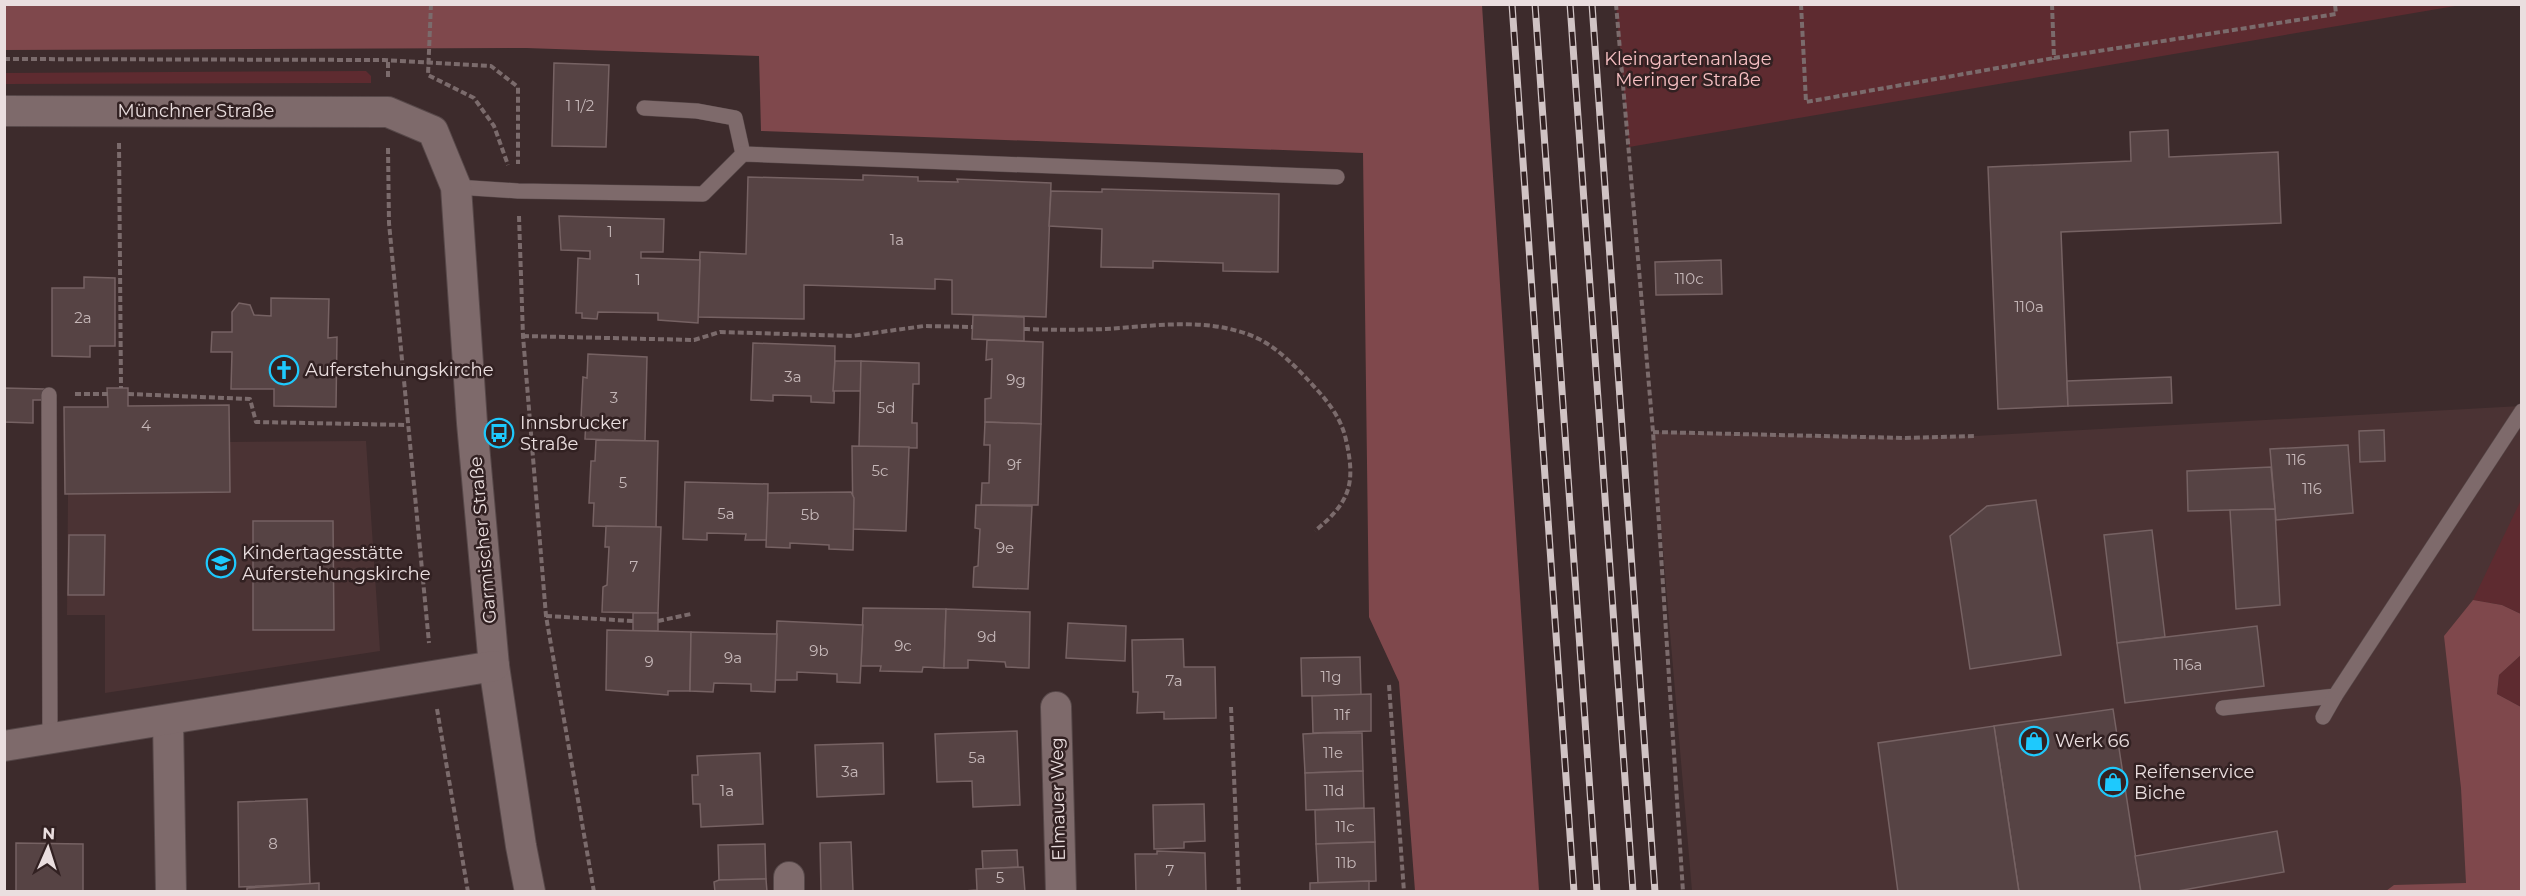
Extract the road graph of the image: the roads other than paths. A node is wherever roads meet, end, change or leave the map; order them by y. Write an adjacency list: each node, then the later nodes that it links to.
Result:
1 (644, 108): 4 (lane)
2 (4, 111): 3 (street, Münchner Straße)
3 (388, 112): 6 (street, Garmischer Straße)
4 (743, 154): 5 (lane); 6 (lane)
5 (1336, 177)
6 (456, 187): 9 (street, Garmischer Straße)
7 (49, 395): 15 (lane)
8 (2522, 411): 10 (lane)
9 (495, 666): 14 (street); 18 (street, Garmischer Straße)
10 (2335, 696): 12 (lane); 13 (lane)
11 (1056, 707): 19 (street, Elmauer Weg)
12 (2223, 708)
13 (2323, 717)
14 (168, 720): 15 (street); 17 (street)
15 (50, 738): 16 (street)
16 (4, 746)
17 (171, 891)
18 (530, 891)
19 (1061, 891)

